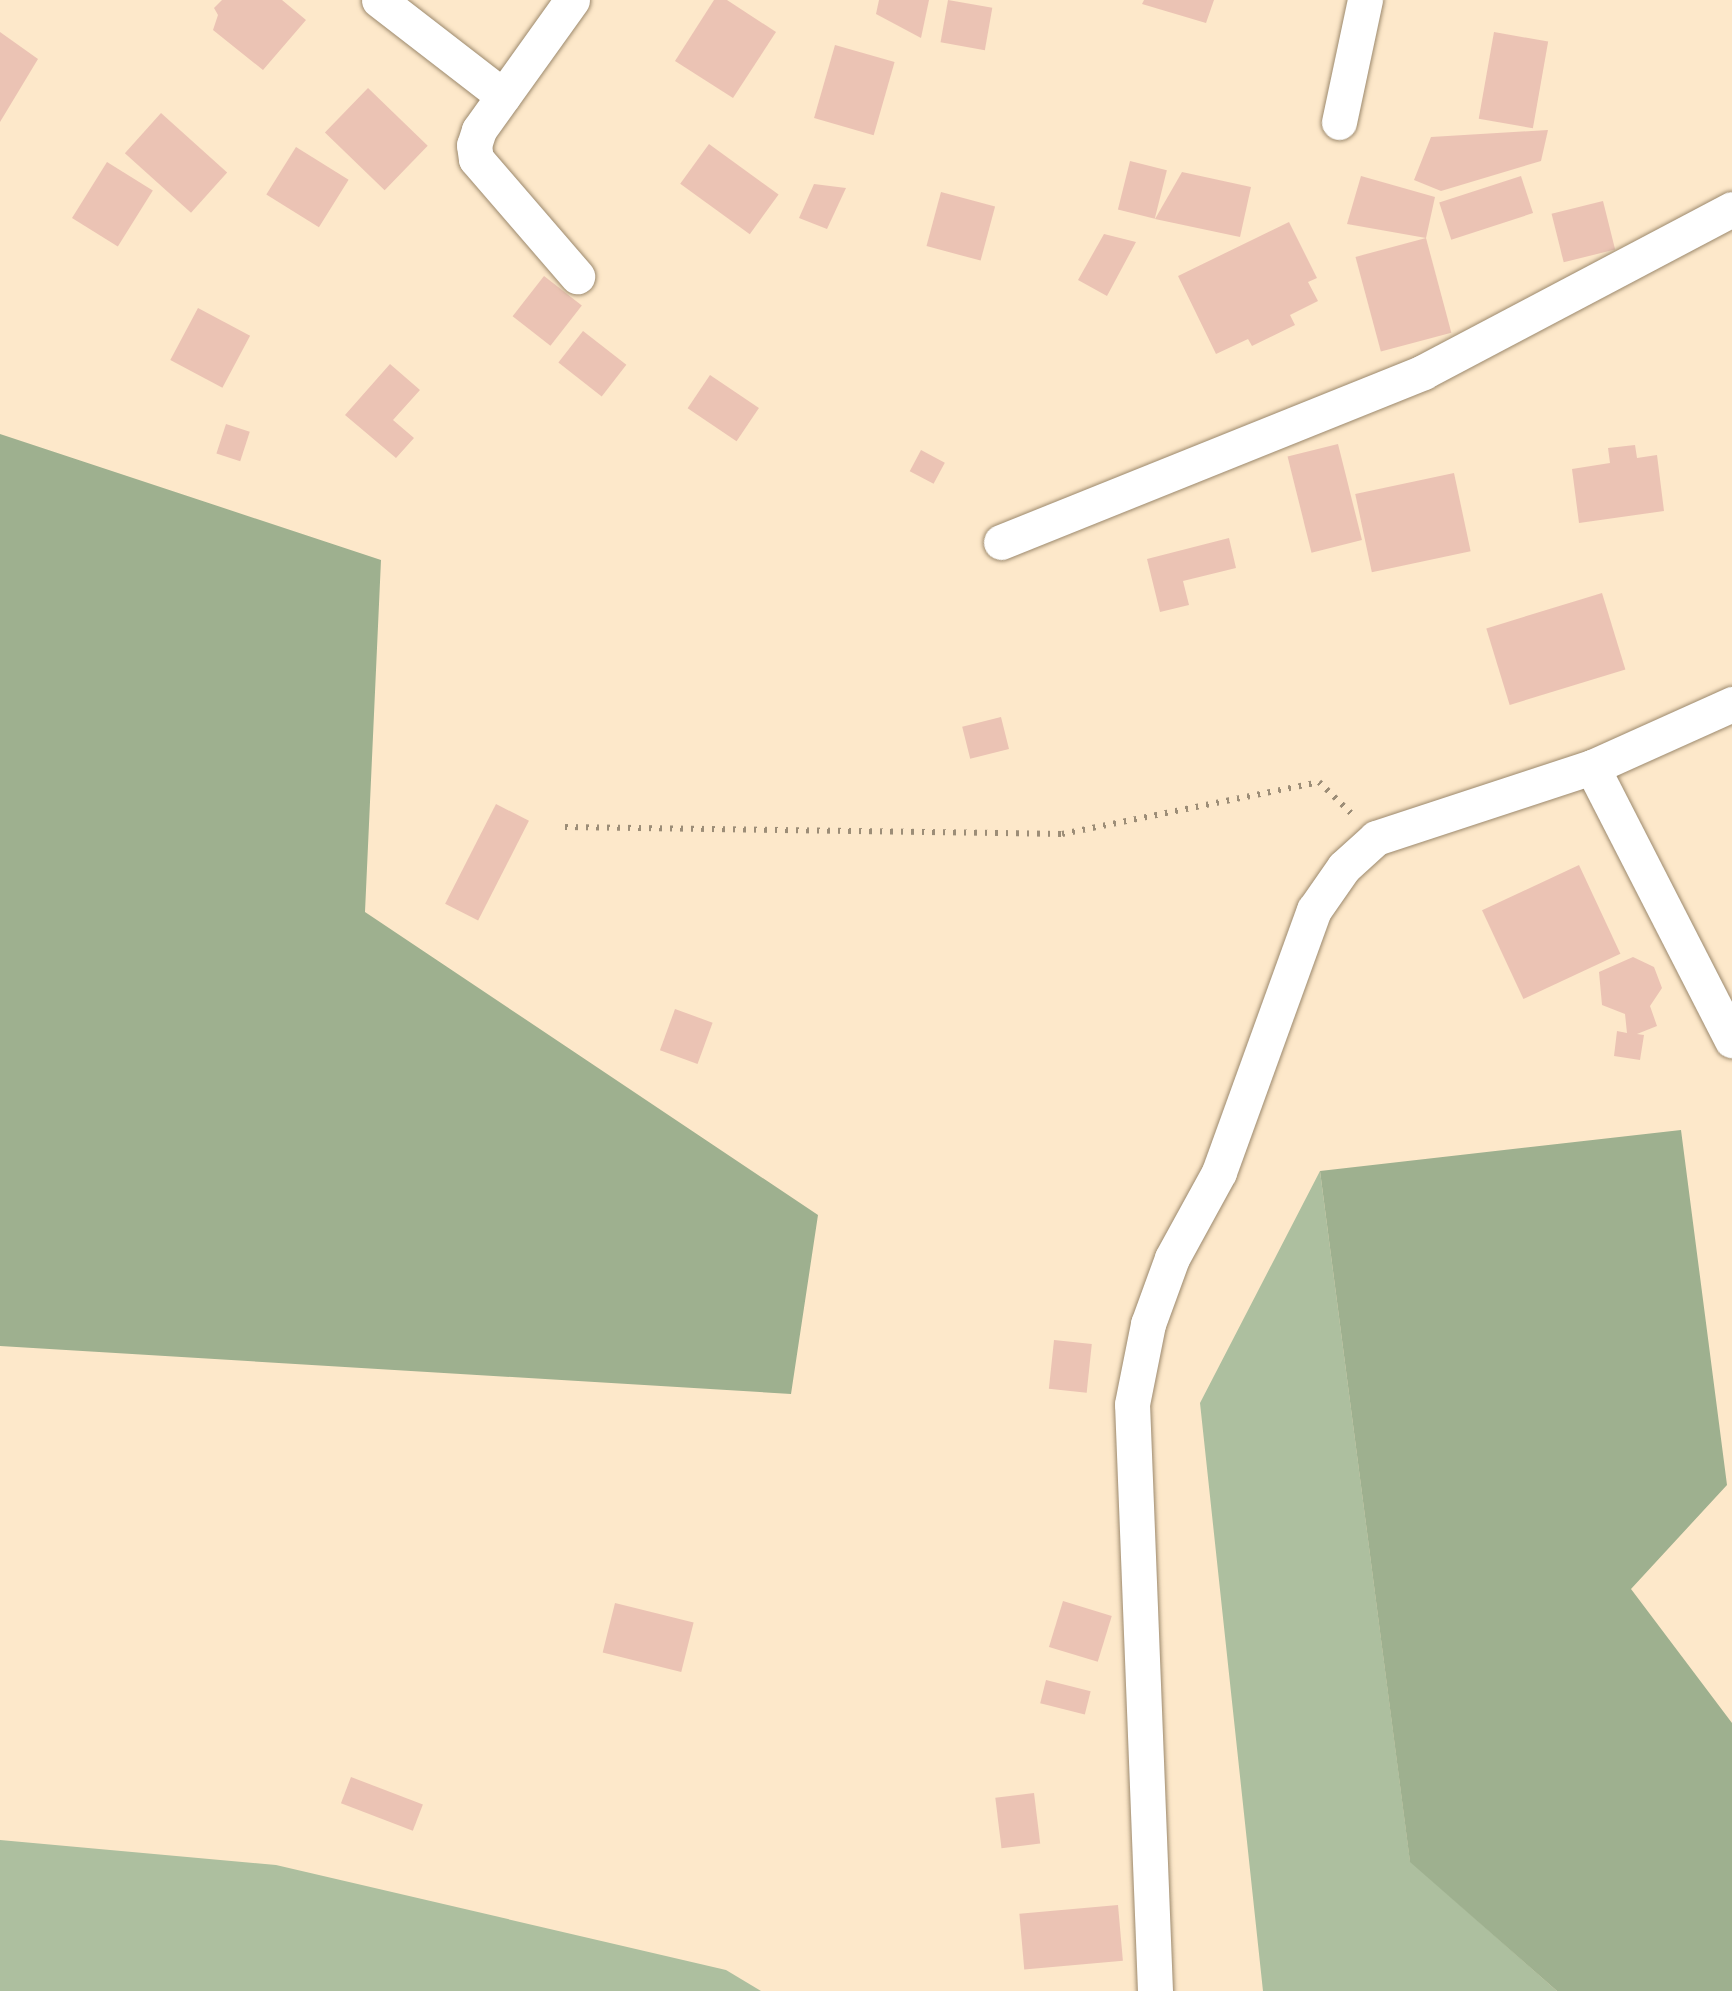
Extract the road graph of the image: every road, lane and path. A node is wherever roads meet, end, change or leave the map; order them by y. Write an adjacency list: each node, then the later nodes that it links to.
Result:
1 (378, 0): 4 (street)
2 (572, 0): 4 (street)
3 (1365, 0): 5 (street)
4 (503, 96): 7 (street)
5 (1339, 122)
6 (1732, 209): 8 (street)
7 (577, 276)
8 (1001, 542)
9 (1732, 704): 10 (street)
10 (1592, 767): 12 (street); 13 (street)
11 (566, 828): 12 (path)
12 (1376, 838): 14 (street)
13 (1732, 1040)
14 (1156, 1991)

